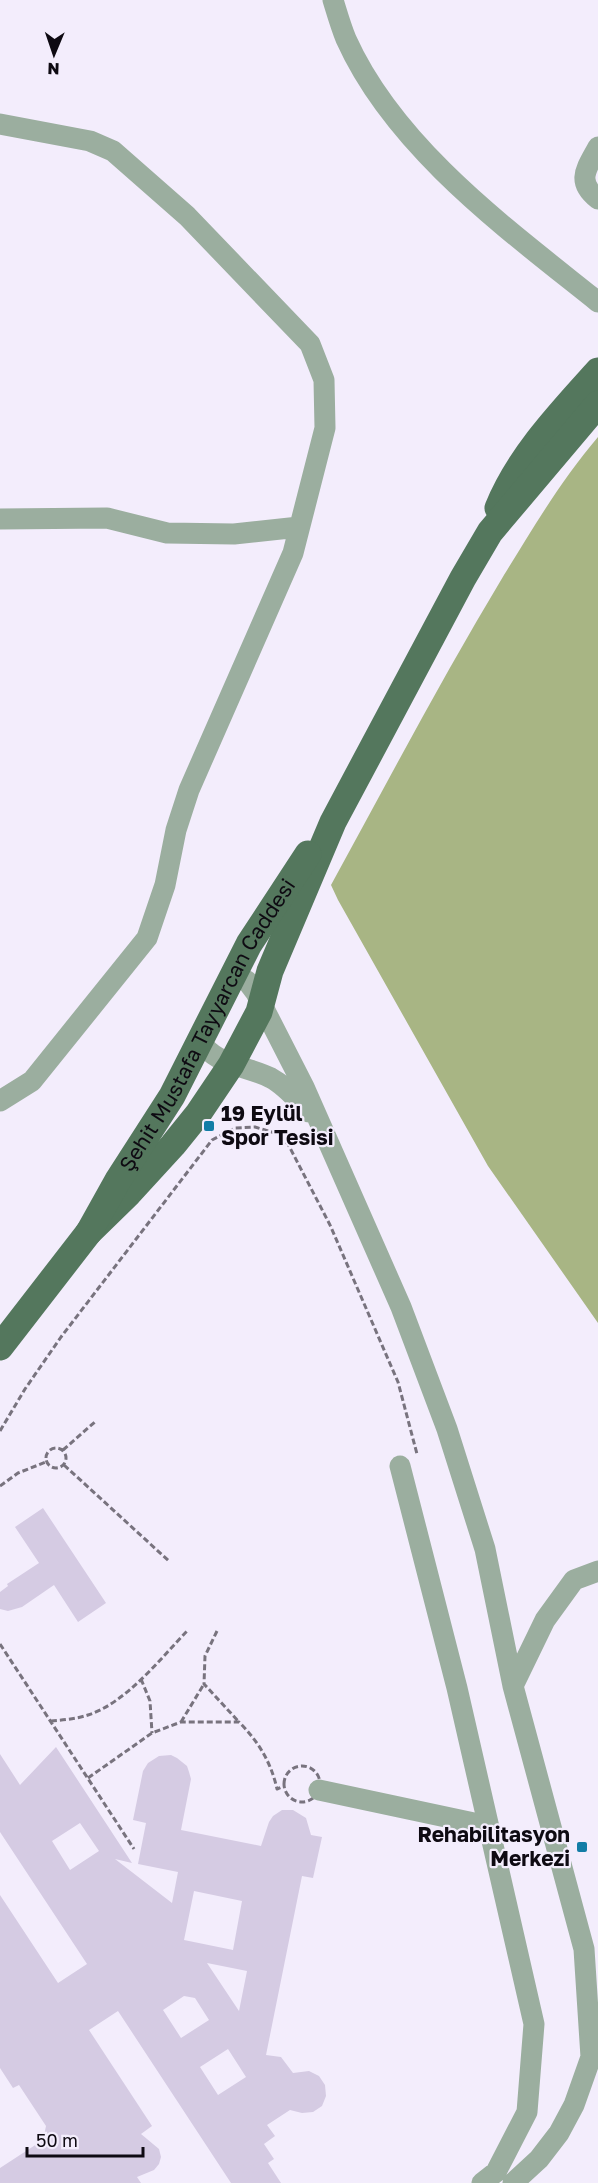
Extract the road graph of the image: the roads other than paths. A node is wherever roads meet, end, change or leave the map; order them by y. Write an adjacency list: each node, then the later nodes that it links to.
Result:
1 (333, 0): 5 (street)
2 (0, 124): 9 (street)
3 (598, 147): 4 (street)
4 (598, 199)
5 (598, 302)
6 (598, 371): 10 (main road, Şehit Mustafa Tayyarcan Caddesi)
7 (596, 408): 10 (main road, Şehit Mustafa Tayyarcan Caddesi)
8 (0, 519): 9 (street)
9 (299, 527): 16 (street)
10 (490, 532): 11 (main road, Şehit Mustafa Tayyarcan Caddesi)
11 (333, 822): 12 (main road, Şehit Mustafa Tayyarcan Caddesi); 13 (main road, Şehit Mustafa Tayyarcan Caddesi)
12 (232, 973): 13 (street); 14 (main road, Şehit Mustafa Tayyarcan Caddesi)
13 (263, 1003): 15 (main road, Şehit Mustafa Tayyarcan Caddesi); 17 (street)
14 (199, 1039): 15 (street); 18 (main road, Şehit Mustafa Tayyarcan Caddesi)
15 (231, 1065): 17 (street); 18 (main road, Şehit Mustafa Tayyarcan Caddesi)
16 (0, 1101)
17 (318, 1121): 22 (street)
18 (89, 1232): 19 (main road, Şehit Mustafa Tayyarcan Caddesi)
19 (0, 1347)
20 (408, 1460): 24 (street)
21 (598, 1571): 22 (street)
22 (513, 1686): 26 (street)
23 (319, 1790): 24 (street)
24 (488, 1826): 25 (street)
25 (482, 2183)
26 (513, 2183)

